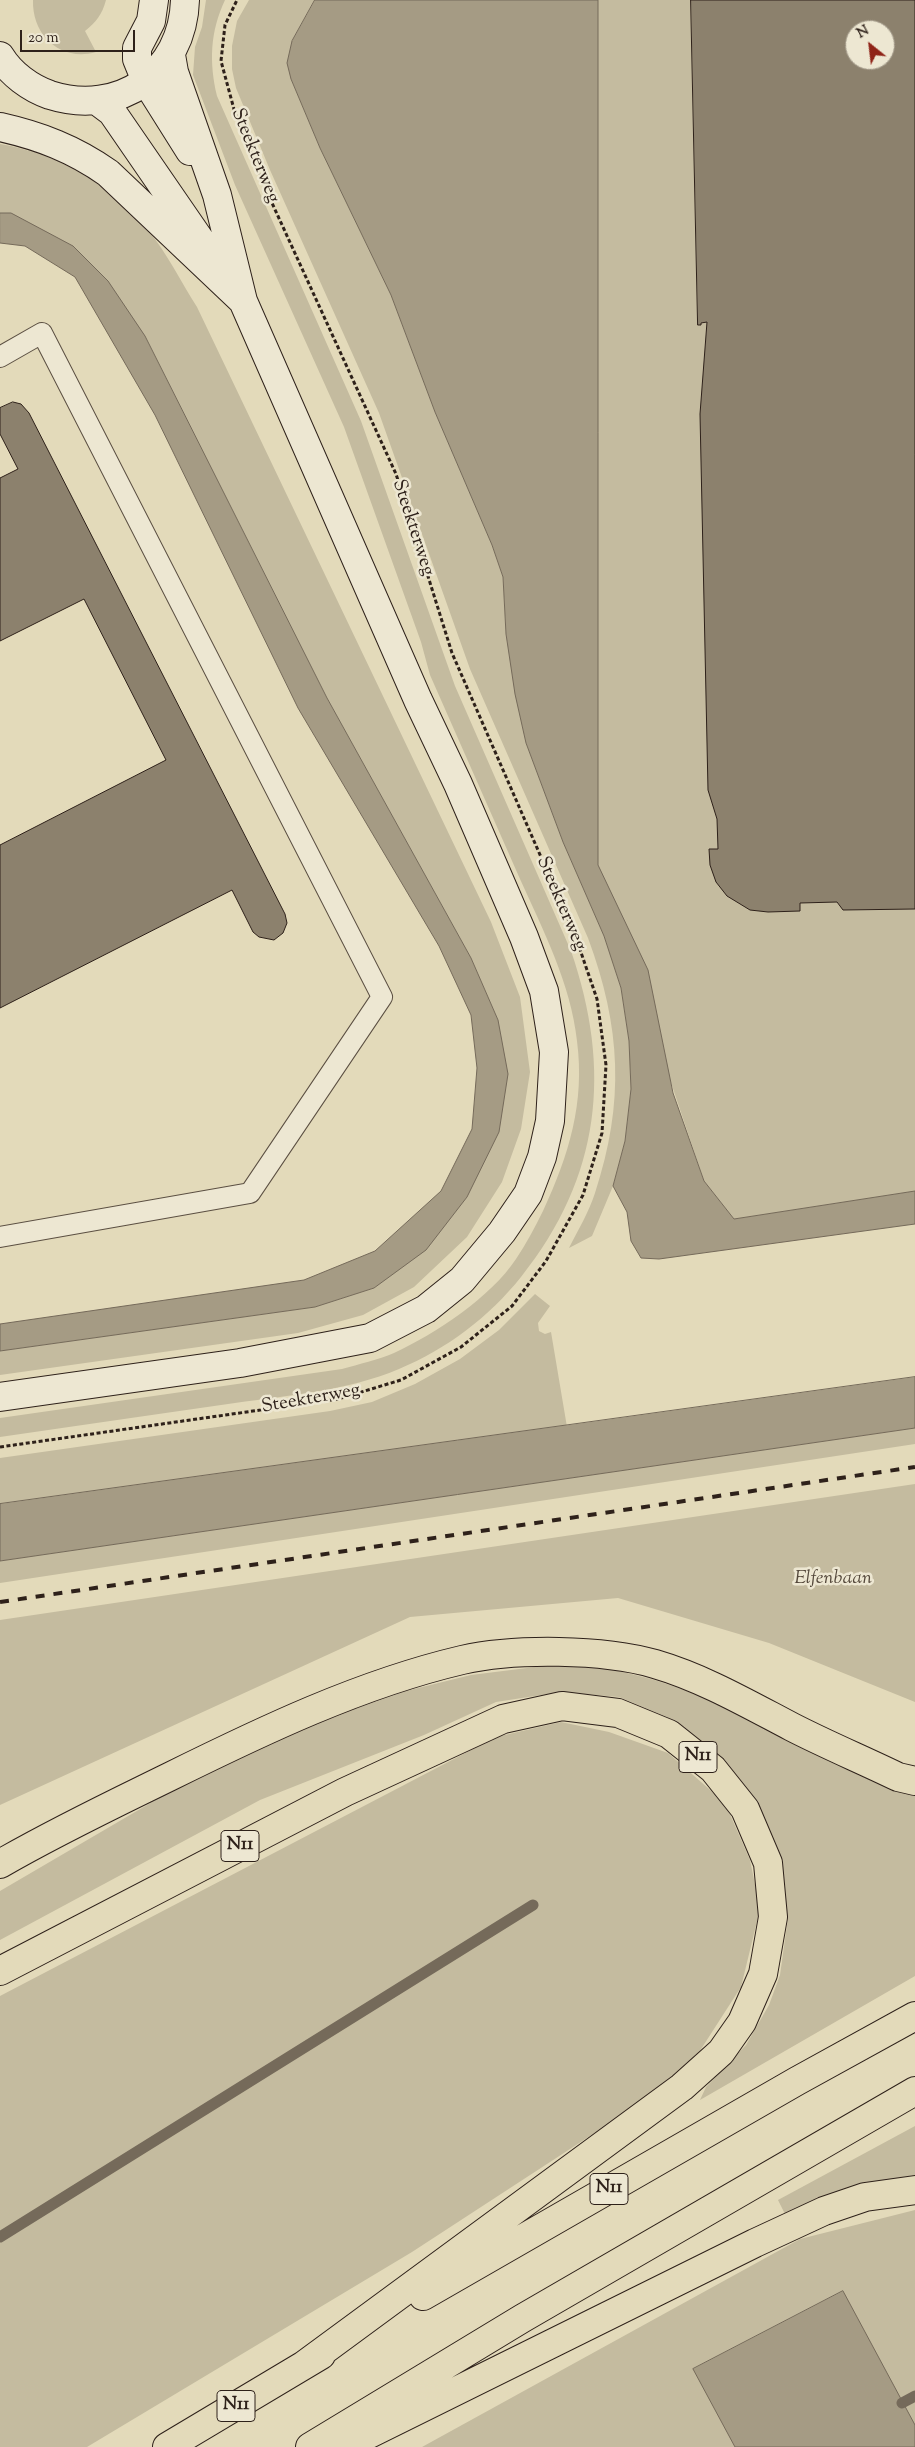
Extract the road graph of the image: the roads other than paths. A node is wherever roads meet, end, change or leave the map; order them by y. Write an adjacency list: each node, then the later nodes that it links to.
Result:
1 (154, 0): 5 (main road)
2 (185, 0): 3 (main road)
3 (171, 55): 5 (main road); 8 (main road)
4 (4, 66): 6 (main road)
5 (146, 81): 6 (main road); 8 (main road)
6 (96, 100): 9 (main road)
7 (0, 127): 9 (main road)
8 (217, 195): 9 (main road)
9 (243, 301): 12 (main road)
10 (0, 357): 11 (lane)
11 (0, 1237)
12 (0, 1397)
13 (915, 1781): 14 (highway)
14 (0, 1864)
15 (0, 1970): 19 (highway, N11)
16 (915, 2016): 19 (highway, N11)
17 (915, 2091): 21 (highway)
18 (915, 2190): 22 (highway)
19 (304, 2365): 20 (highway, N11)
20 (167, 2447)
21 (310, 2447)
22 (343, 2447)

